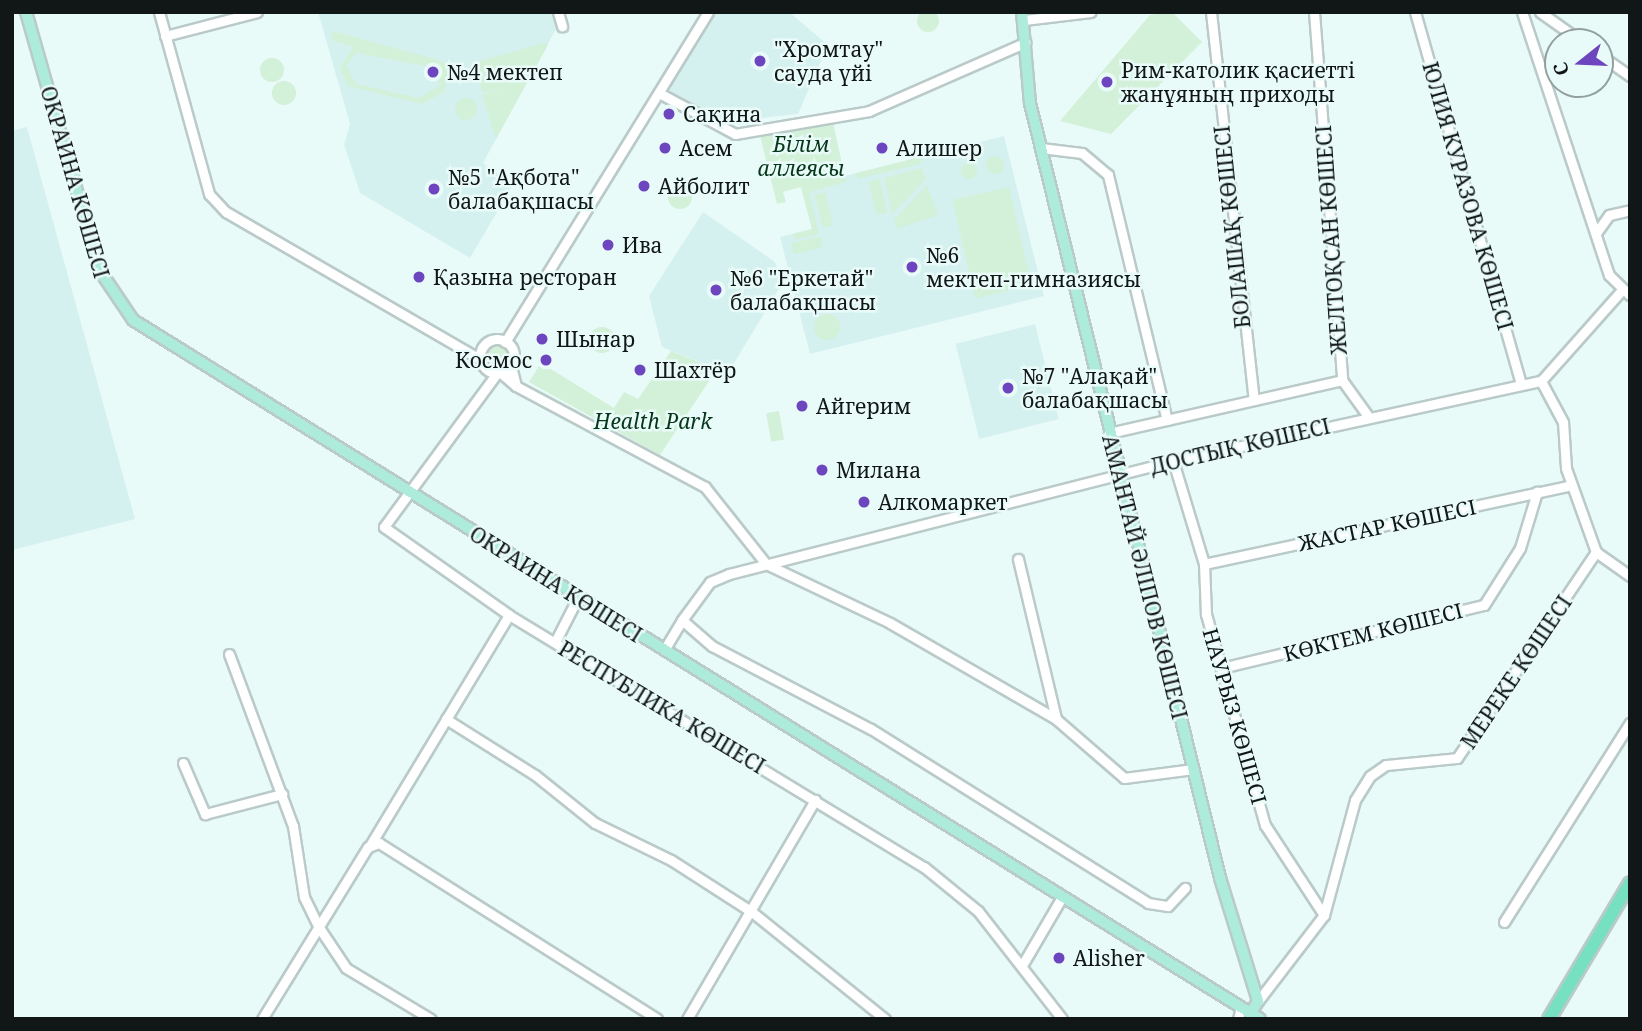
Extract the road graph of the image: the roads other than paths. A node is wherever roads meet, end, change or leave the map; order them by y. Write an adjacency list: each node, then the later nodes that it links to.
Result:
1 (26, 12): 42 (main road, ОКРАИНА КӨШЕСІ)
2 (159, 12): 15 (street)
3 (257, 12): 15 (street)
4 (558, 12): 13 (street)
5 (708, 12): 19 (street)
6 (1091, 12): 12 (street)
7 (1211, 12): 34 (street, БОЛАШАҚ КӨШЕСІ)
8 (1314, 12): 29 (street, ЖЕЛТОҚСАН КӨШЕСІ)
9 (1415, 12): 30 (street, ЮЛИЯ КУРАЗОВА КӨШЕСІ)
10 (1522, 12): 22 (street)
11 (1540, 12): 14 (street)
12 (1023, 16): 16 (main road, АМАНТАЙ ӘЛІПОВ КӨШЕСІ)
13 (562, 26)
14 (1562, 28)
15 (166, 36): 25 (street)
16 (1026, 42): 19 (street); 20 (main road, АМАНТАЙ ӘЛІПОВ КӨШЕСІ)
17 (1614, 65): 18 (street)
18 (1630, 76)
19 (659, 93): 24 (street)
20 (1041, 148): 36 (street); 37 (main road, АМАНТАЙ ӘЛІПОВ КӨШЕСІ)
21 (1630, 210): 22 (street)
22 (1596, 233): 23 (street)
23 (1625, 294): 31 (street)
24 (505, 342): 25 (street); 26 (street)
25 (480, 359): 27 (street)
26 (511, 366): 28 (street); 33 (street)
27 (486, 369): 28 (street); 32 (street)
28 (499, 373): 32 (street); 33 (street)
29 (1342, 380): 34 (street); 35 (street, ЖЕЛТОҚСАН КӨШЕСІ)
30 (1520, 380): 31 (street, ДОСТЫҚ КӨШЕСІ); 35 (street, ДОСТЫҚ КӨШЕСІ)
31 (1541, 381): 40 (street)
32 (483, 384): 42 (street)
33 (516, 386): 45 (street)
34 (1254, 400): 36 (street)
35 (1368, 416): 38 (street, ДОСТЫҚ КӨШЕСІ)
36 (1167, 420): 37 (street)
37 (1109, 433): 39 (main road, АМАНТАЙ ӘЛІПОВ КӨШЕСІ)
38 (1174, 461): 39 (street, ДОСТЫҚ КӨШЕСІ); 46 (street, НАУРЫЗ КӨШЕСІ)
39 (1119, 475): 45 (street, ДОСТЫҚ КӨШЕСІ); 59 (main road, АМАНТАЙ ӘЛІПОВ КӨШЕСІ)
40 (1571, 485): 41 (street, ЖАСТАР КӨШЕСІ); 43 (street)
41 (1537, 492): 46 (street, ЖАСТАР КӨШЕСІ); 54 (street, КӨКТЕМ КӨШЕСІ)
42 (413, 495): 48 (main road, ОКРАИНА КӨШЕСІ); 49 (street, РЕСПУБЛИКА КӨШЕСІ)
43 (1596, 552): 47 (street); 67 (street, МЕРЕКЕ КӨШЕСІ)
44 (1018, 559): 56 (street)
45 (766, 564): 50 (street, ДОСТЫҚ КӨШЕСІ); 56 (street)
46 (1203, 564): 54 (street, НАУРЫЗ КӨШЕСІ)
47 (1630, 576)
48 (578, 597): 51 (street); 52 (main road, ОКРАИНА КӨШЕСІ)
49 (509, 615): 51 (street, РЕСПУБЛИКА КӨШЕСІ); 55 (street)
50 (682, 620): 52 (street, ДОСТЫҚ КӨШЕСІ); 64 (street)
51 (555, 642): 61 (street, РЕСПУБЛИКА КӨШЕСІ)
52 (664, 650): 65 (main road, ОКРАИНА КӨШЕСІ)
53 (229, 654): 60 (street)
54 (1221, 668): 67 (street, НАУРЫЗ КӨШЕСІ)
55 (446, 719): 62 (street); 66 (street)
56 (1056, 719): 59 (street)
57 (1630, 723): 68 (street)
58 (183, 763): 60 (street)
59 (1193, 769): 71 (main road, АМАНТАЙ ӘЛІПОВ КӨШЕСІ)
60 (282, 794): 69 (street)
61 (815, 800): 66 (street); 70 (street, РЕСПУБЛИКА КӨШЕСІ)
62 (368, 847): 69 (street); 76 (street)
63 (1630, 883): 81 (highway)
64 (1185, 888)
65 (1062, 897): 70 (street); 72 (main road, ОКРАИНА КӨШЕСІ)
66 (752, 912): 77 (street); 78 (street)
67 (1324, 915): 71 (street, МЕРЕКЕ КӨШЕСІ)
68 (1504, 922)
69 (318, 926): 74 (street); 75 (street)
70 (1024, 962): 79 (street, РЕСПУБЛИКА КӨШЕСІ)
71 (1258, 1000): 73 (main road)
72 (1241, 1007): 73 (main road, ОКРАИНА КӨШЕСІ); 80 (street)
73 (1256, 1016)
74 (262, 1018)
75 (431, 1019)
76 (657, 1019)
77 (687, 1019)
78 (885, 1019)
79 (1062, 1019)
80 (1238, 1019)
81 (1549, 1019)

